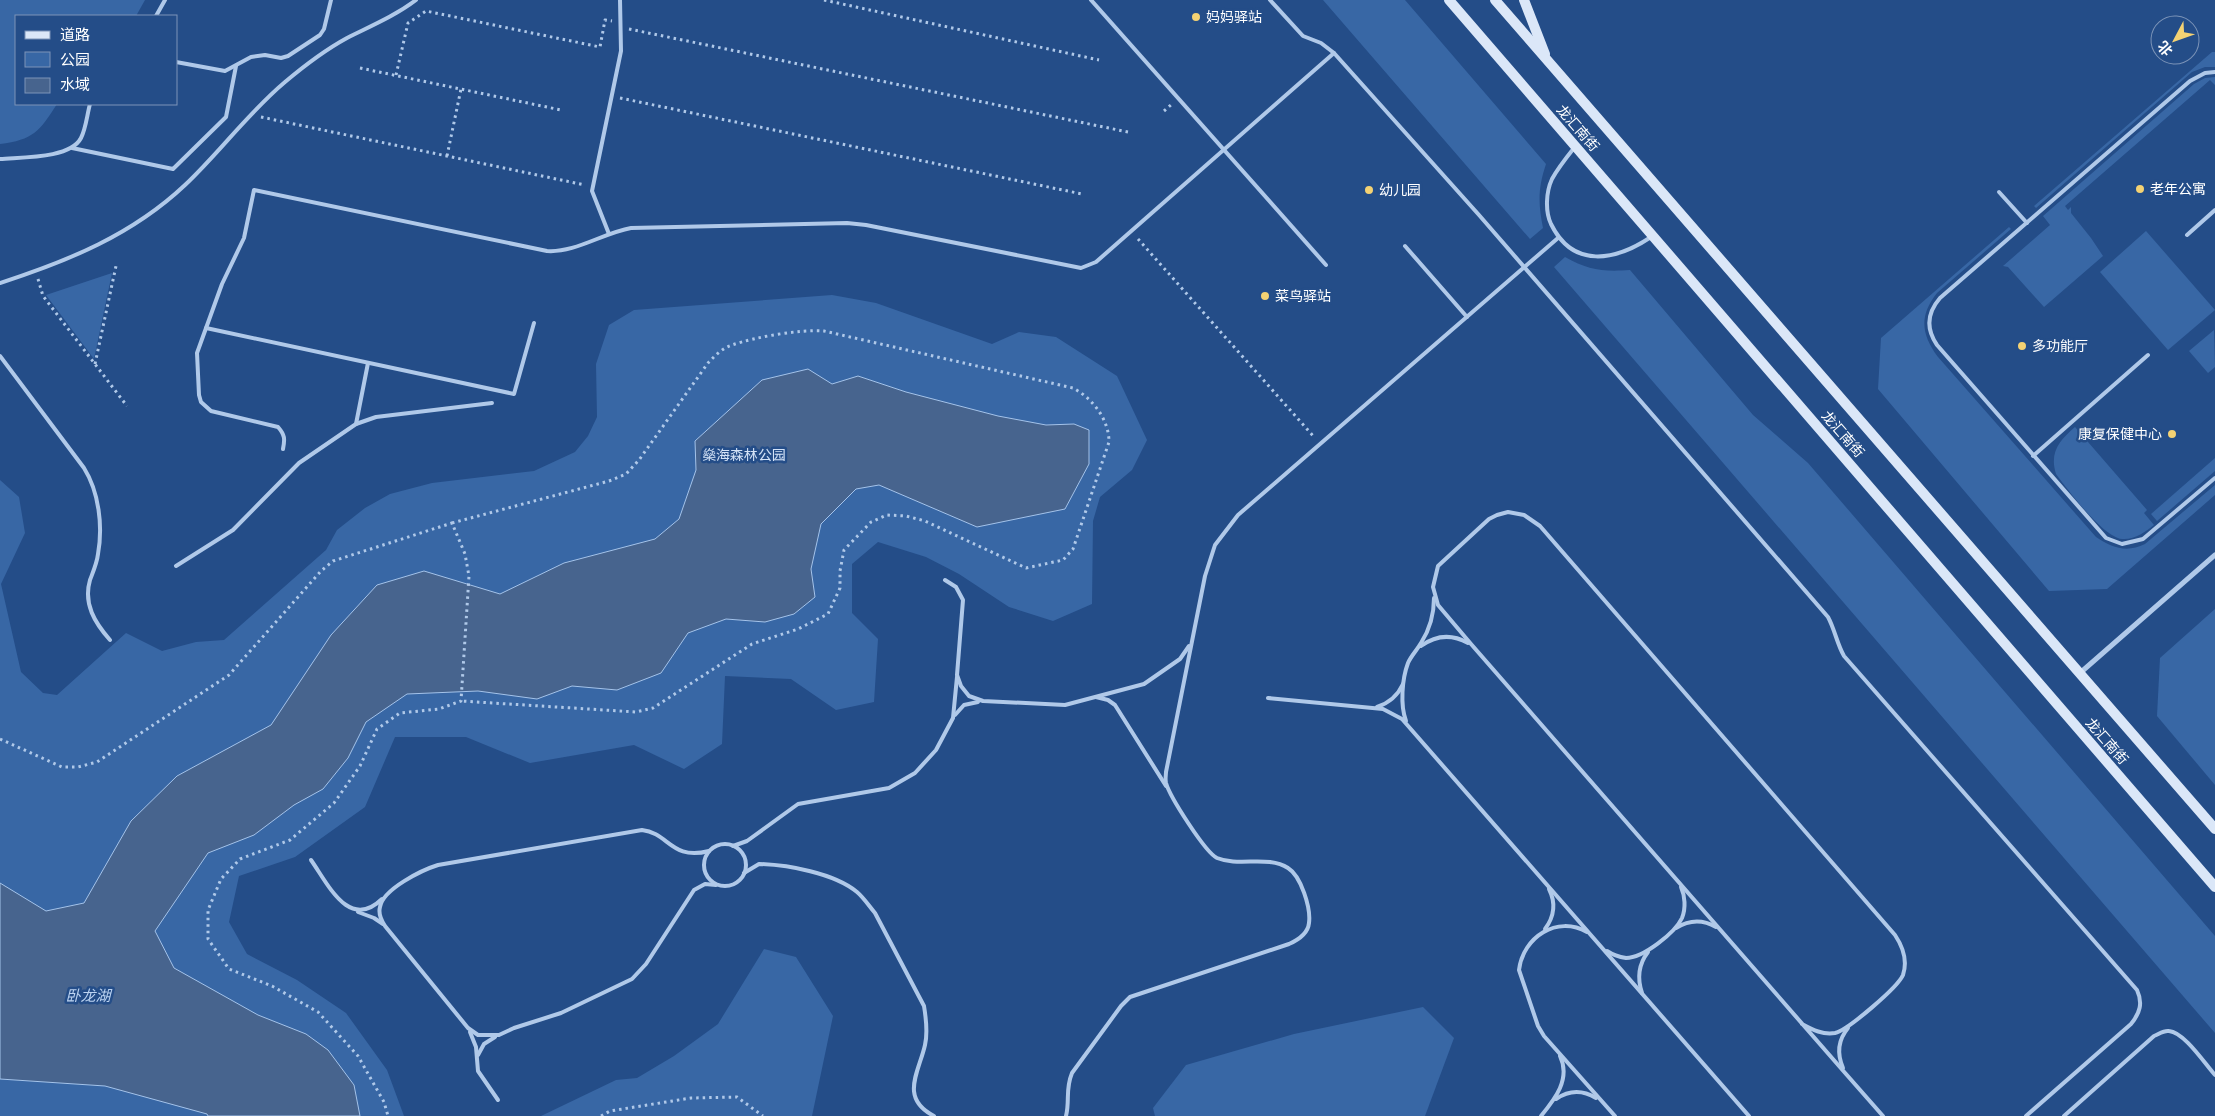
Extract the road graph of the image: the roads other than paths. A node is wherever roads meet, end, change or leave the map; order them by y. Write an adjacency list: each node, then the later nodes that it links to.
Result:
1 (165, 0): 10 (lane)
2 (331, 0): 14 (lane)
3 (416, 0): 31 (lane)
4 (620, 0): 24 (lane)
5 (1091, 0): 19 (lane)
6 (1270, 0): 11 (lane)
7 (1449, 0): 17 (main road, 龙汇南街)
8 (1496, 0): 12 (main road, 龙汇南街)
9 (1524, 0): 12 (main road)
10 (157, 15)
11 (1334, 53): 19 (lane); 30 (lane)
12 (1547, 60): 51 (main road, 龙汇南街)
13 (178, 62): 14 (lane)
14 (236, 66): 18 (lane)
15 (2215, 72): 23 (lane)
16 (90, 105): 18 (lane)
17 (1576, 147): 25 (main road, 龙汇南街); 27 (lane)
18 (72, 148): 20 (lane)
19 (1223, 150): 24 (lane); 29 (lane)
20 (0, 159)
21 (2000, 192): 23 (lane)
22 (2215, 210): 26 (lane)
23 (2027, 222): 41 (lane)
24 (609, 234): 34 (lane)
25 (1652, 235): 27 (lane); 69 (main road, 龙汇南街)
26 (2187, 235)
27 (1558, 238): 30 (lane)
28 (1405, 246): 32 (lane)
29 (1326, 265)
30 (1524, 267): 32 (lane); 97 (lane)
31 (0, 283)
32 (1467, 317): 48 (lane)
33 (534, 322): 37 (lane)
34 (206, 328): 37 (lane); 40 (lane)
35 (2148, 355): 41 (lane)
36 (0, 356): 47 (lane)
37 (368, 363): 39 (lane)
38 (492, 403): 39 (lane)
39 (356, 424): 44 (lane)
40 (283, 449)
41 (2033, 456): 42 (lane)
42 (2215, 478)
43 (2215, 555): 51 (street)
44 (176, 566)
45 (945, 580): 52 (lane)
46 (1435, 596): 49 (lane); 50 (lane); 81 (lane)
47 (110, 640)
48 (1191, 644): 54 (lane); 60 (lane)
49 (1471, 644): 50 (lane); 66 (lane)
50 (1417, 649): 53 (lane)
51 (2080, 673): 61 (main road, 龙汇南街)
52 (957, 675): 56 (lane); 58 (lane)
53 (1405, 680): 57 (lane); 59 (lane)
54 (1094, 697): 56 (lane); 60 (lane)
55 (1268, 698): 57 (lane)
56 (983, 701): 58 (lane)
57 (1373, 708): 59 (lane)
58 (954, 718): 62 (lane)
59 (1408, 724): 68 (lane)
60 (1171, 794): 92 (lane)
61 (2215, 829)
62 (733, 846): 63 (lane); 65 (lane)
63 (709, 851): 67 (lane); 70 (lane)
64 (311, 860): 71 (lane)
65 (744, 873): 67 (lane); 91 (lane)
66 (1679, 882): 73 (lane); 74 (lane)
67 (716, 885): 83 (lane)
68 (1547, 885): 75 (lane); 76 (lane)
69 (2215, 887)
70 (387, 894): 71 (lane); 72 (lane)
71 (351, 909): 72 (lane)
72 (385, 926): 82 (lane)
73 (1674, 929): 74 (lane); 77 (lane)
74 (1720, 930): 80 (lane)
75 (1544, 931): 76 (lane); 84 (lane)
76 (1591, 935): 78 (lane)
77 (1651, 949): 78 (lane); 79 (lane)
78 (1604, 950): 79 (lane)
79 (1643, 995): 95 (lane)
80 (1802, 1024): 81 (lane); 86 (lane)
81 (1850, 1026): 86 (lane)
82 (468, 1028): 83 (lane); 85 (lane)
83 (498, 1035): 85 (lane)
84 (1556, 1050): 89 (lane); 90 (lane)
85 (477, 1060): 88 (lane)
86 (1846, 1074): 96 (lane)
87 (2215, 1076): 98 (lane)
88 (498, 1100)
89 (1553, 1101): 90 (lane); 93 (lane)
90 (1600, 1101): 94 (lane)
91 (934, 1116)
92 (1066, 1116)
93 (1541, 1116)
94 (1614, 1116)
95 (1749, 1116)
96 (1883, 1116)
97 (2026, 1116)
98 (2064, 1116)

